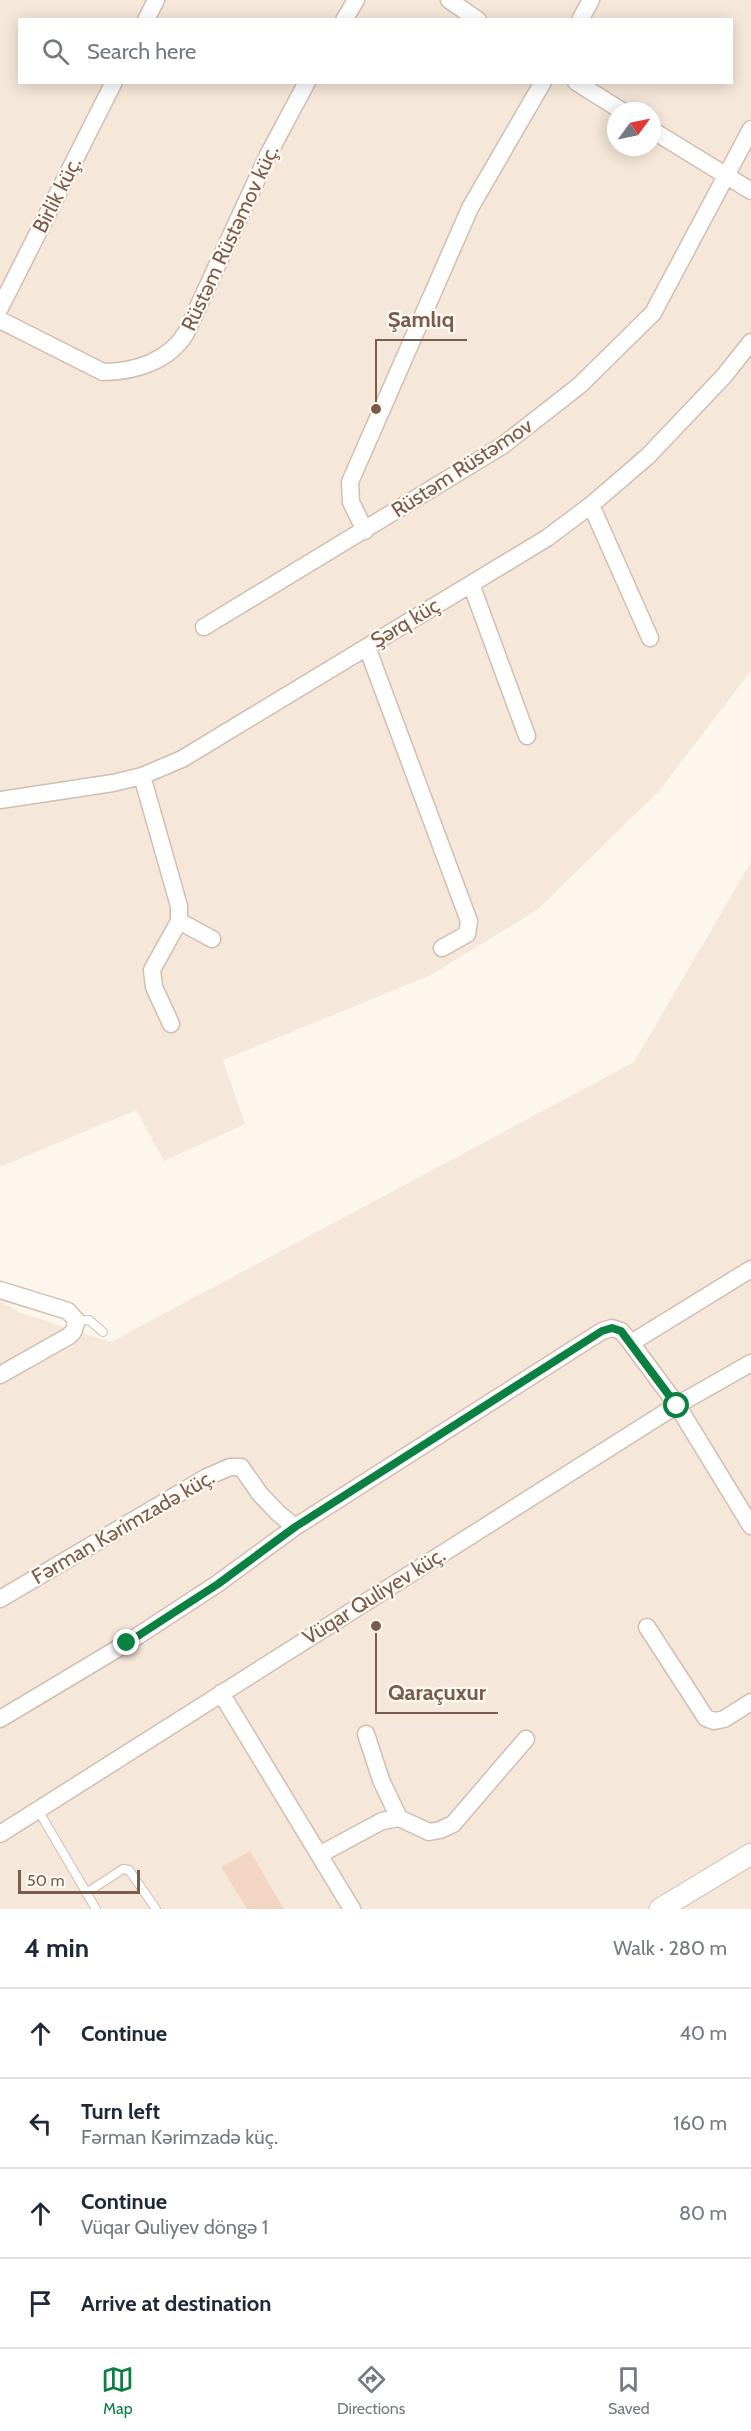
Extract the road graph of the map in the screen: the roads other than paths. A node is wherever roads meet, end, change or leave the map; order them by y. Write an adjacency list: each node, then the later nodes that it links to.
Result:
1 (156, 0): 5 (street)
2 (356, 0): 6 (street)
3 (449, 0): 7 (street)
4 (591, 0): 8 (street)
5 (147, 18)
6 (345, 18)
7 (475, 18)
8 (581, 18)
9 (113, 84): 18 (street, Birlik küç.)
10 (306, 84): 19 (street, Rüstəm Rüstəmov küç.)
11 (542, 84): 22 (street)
12 (579, 84): 13 (street)
13 (608, 102)
14 (751, 129): 16 (street, Rüstəm Rüstəmov)
15 (661, 135): 16 (street)
16 (726, 175): 17 (street); 22 (street, Rüstəm Rüstəmov)
17 (751, 191)
18 (0, 308)
19 (0, 320)
20 (751, 342): 21 (street, Şərq küç)
21 (591, 505): 23 (street, Şərq küç); 25 (street)
22 (366, 531): 24 (street, Rüstəm Rüstəmov)
23 (471, 584): 26 (street, Şərq küç); 27 (street)
24 (204, 627)
25 (650, 638)
26 (367, 647): 28 (street, Şərq küç); 32 (street)
27 (527, 736)
28 (142, 776): 29 (street, Şərq küç); 30 (street)
29 (0, 800)
30 (179, 921): 31 (street); 33 (street)
31 (212, 939)
32 (442, 948)
33 (171, 1024)
34 (751, 1269): 38 (street)
35 (0, 1290): 36 (street)
36 (77, 1321): 37 (lane); 40 (street)
37 (104, 1332)
38 (631, 1342): 41 (street); 44 (street)
39 (751, 1363): 41 (street, Vüqar Quliyev küç.)
40 (0, 1375)
41 (677, 1406): 42 (street); 47 (street, Vüqar Quliyev küç.)
42 (746, 1508): 43 (street)
43 (751, 1526)
44 (295, 1527): 45 (street, Fərman Kərimzadə küç.); 49 (street)
45 (0, 1599)
46 (647, 1627): 48 (street)
47 (221, 1693): 52 (street, Vüqar Quliyev küç.); 56 (street)
48 (751, 1702)
49 (0, 1719)
50 (366, 1734): 53 (street)
51 (526, 1739): 53 (street)
52 (38, 1810): 54 (street, Vüqar Quliyev küç.); 57 (lane)
53 (399, 1818): 56 (street)
54 (0, 1834)
55 (751, 1854): 61 (street)
56 (319, 1855): 60 (street)
57 (86, 1893): 58 (lane); 59 (lane)
58 (96, 1909)
59 (156, 1909)
60 (352, 1909)
61 (660, 1909)

